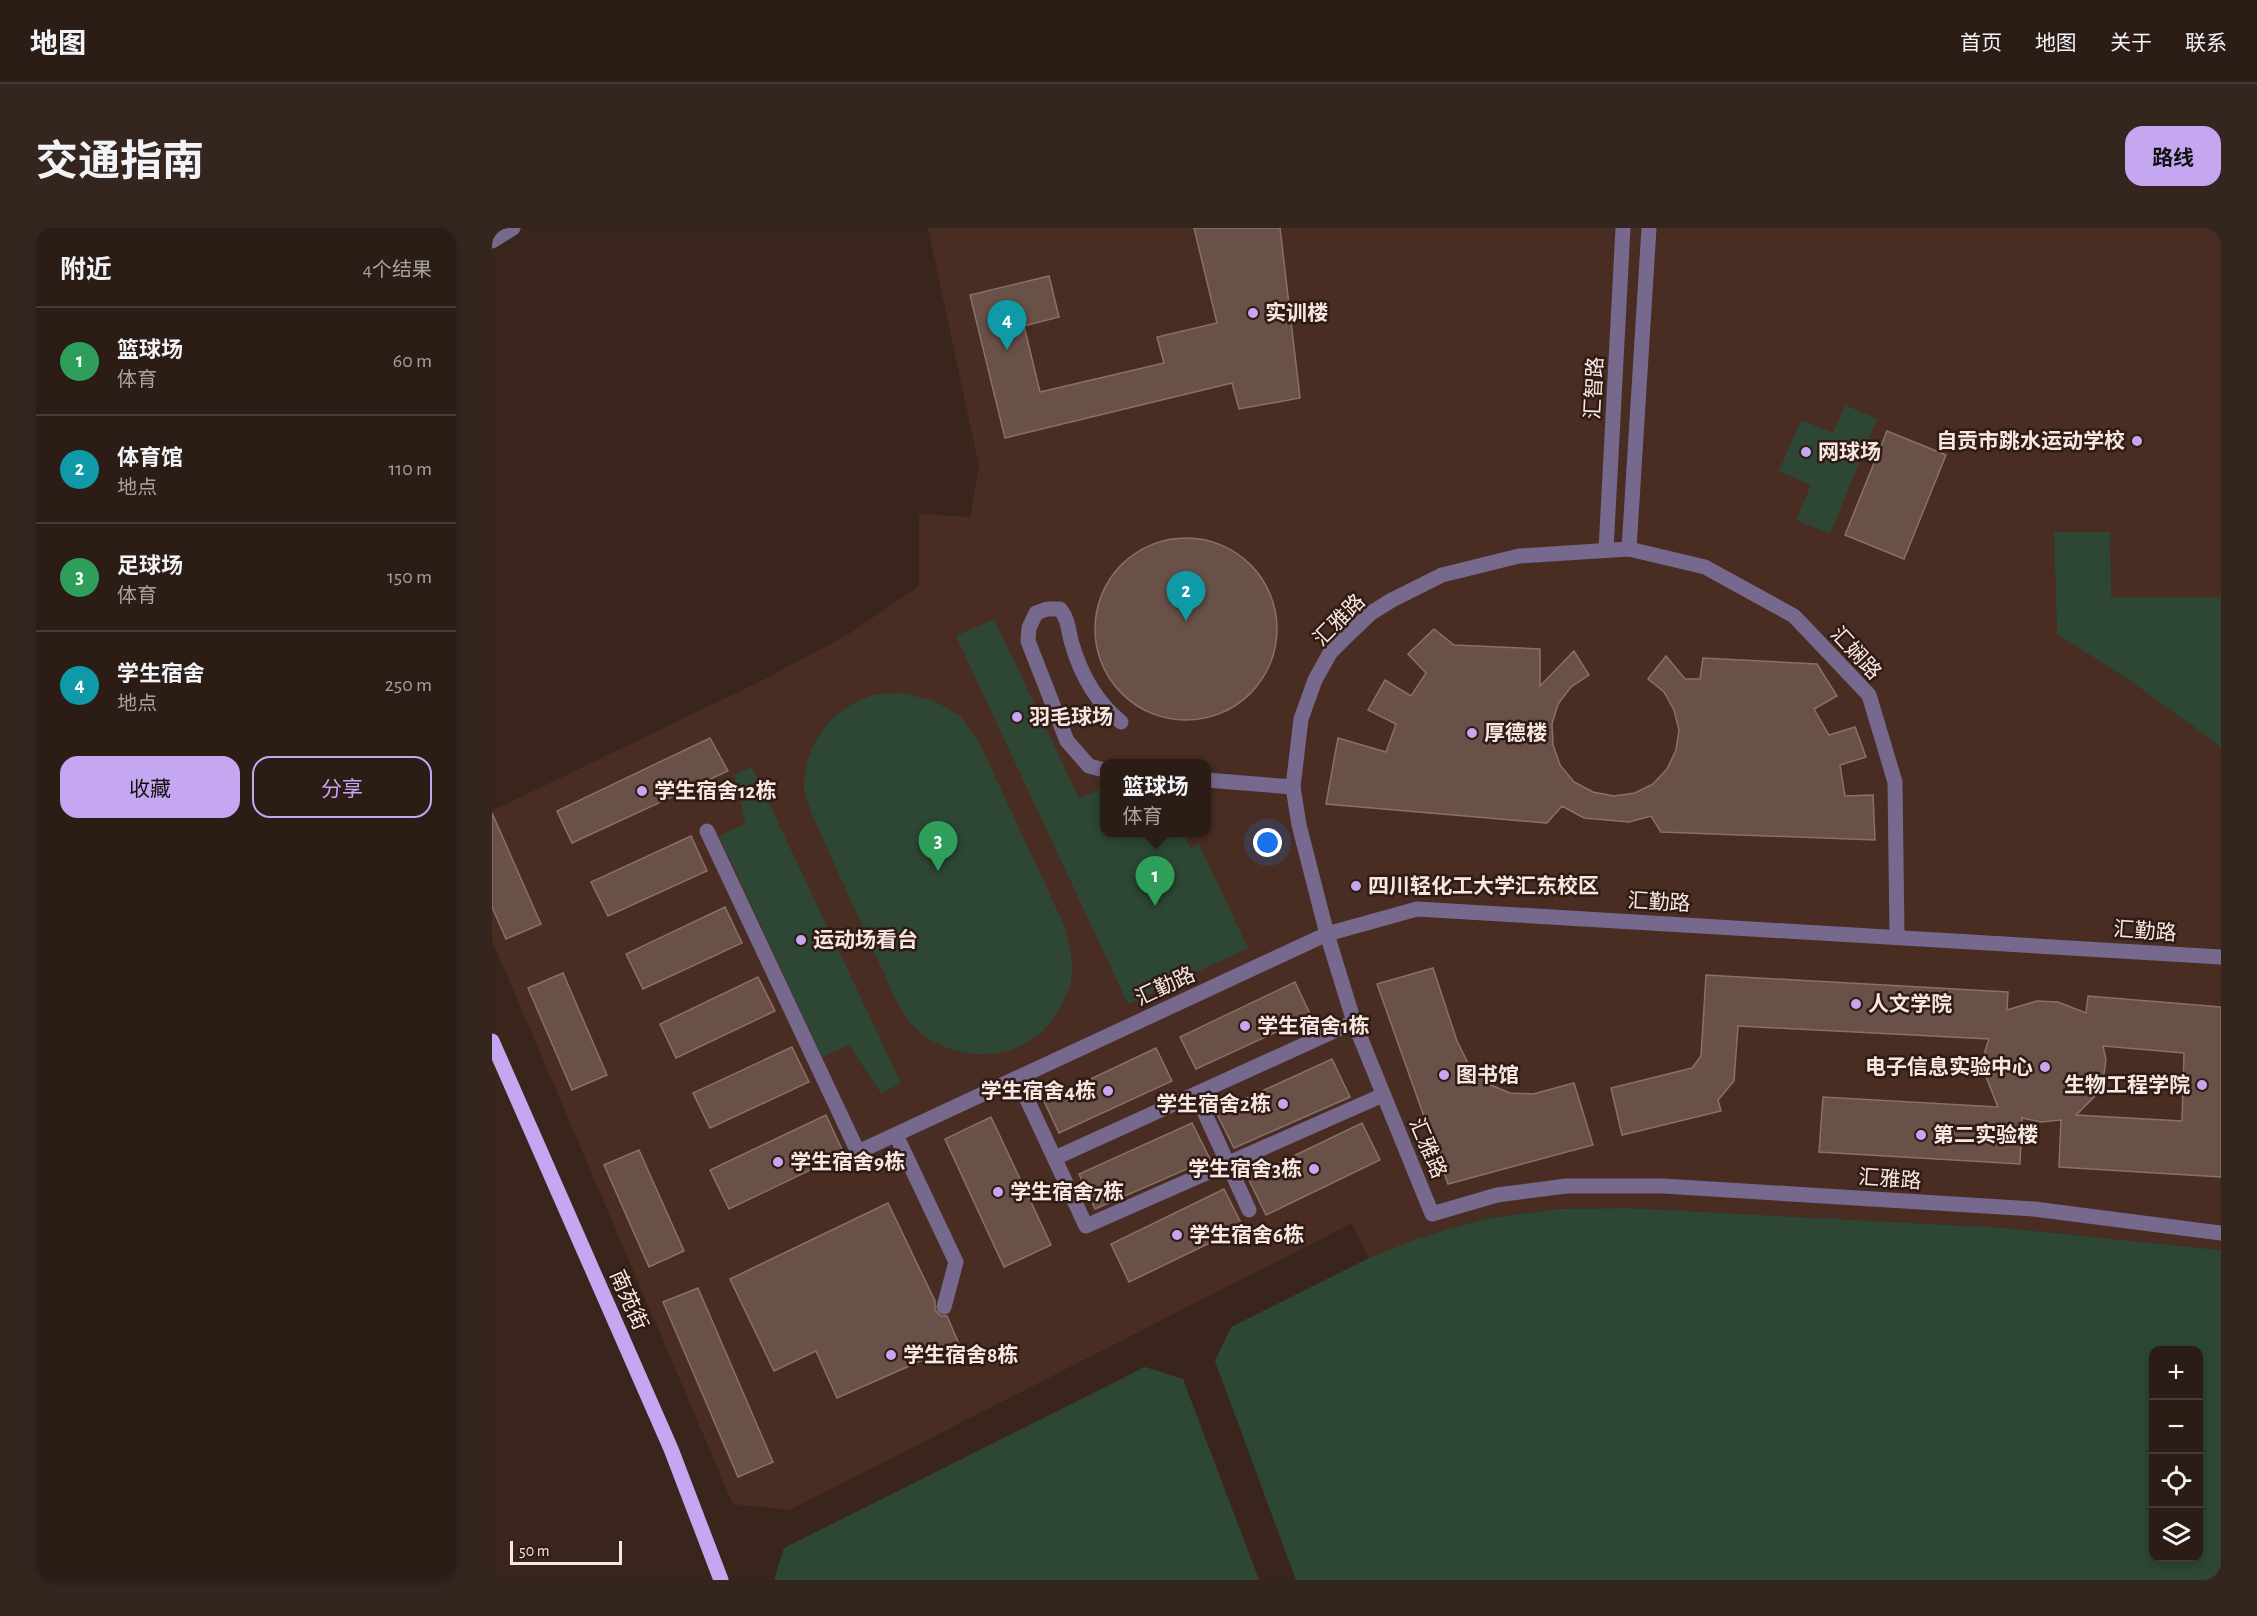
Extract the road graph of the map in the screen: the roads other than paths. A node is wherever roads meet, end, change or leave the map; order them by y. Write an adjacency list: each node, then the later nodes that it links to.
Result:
1 (513, 228): 4 (street)
2 (1623, 228): 6 (street, 汇智路)
3 (1649, 228): 5 (street)
4 (492, 241)
5 (1629, 549): 6 (street, 汇雅路); 13 (street, 汇娴路)
6 (1606, 550): 10 (street, 汇雅路)
7 (1121, 722): 8 (street)
8 (1100, 769)
9 (1211, 780): 10 (street)
10 (1293, 787): 12 (street, 汇雅路)
11 (707, 831): 20 (street, 汇勤路)
12 (1327, 934): 13 (street, 汇勤路); 15 (street, 汇雅路); 17 (street, 汇勤路)
13 (1897, 936): 14 (street, 汇勤路)
14 (2221, 957)
15 (1354, 1022): 18 (street); 19 (street, 汇雅路)
16 (492, 1041): 26 (main road, 南苑街)
17 (1017, 1078): 20 (street, 汇勤路); 21 (street)
18 (1196, 1094): 21 (street); 22 (street)
19 (1383, 1095): 22 (street); 24 (street, 汇雅路)
20 (896, 1135): 25 (street)
21 (1055, 1158): 22 (street)
22 (1227, 1163): 23 (street)
23 (1249, 1210)
24 (2221, 1233)
25 (944, 1306)
26 (721, 1580)

